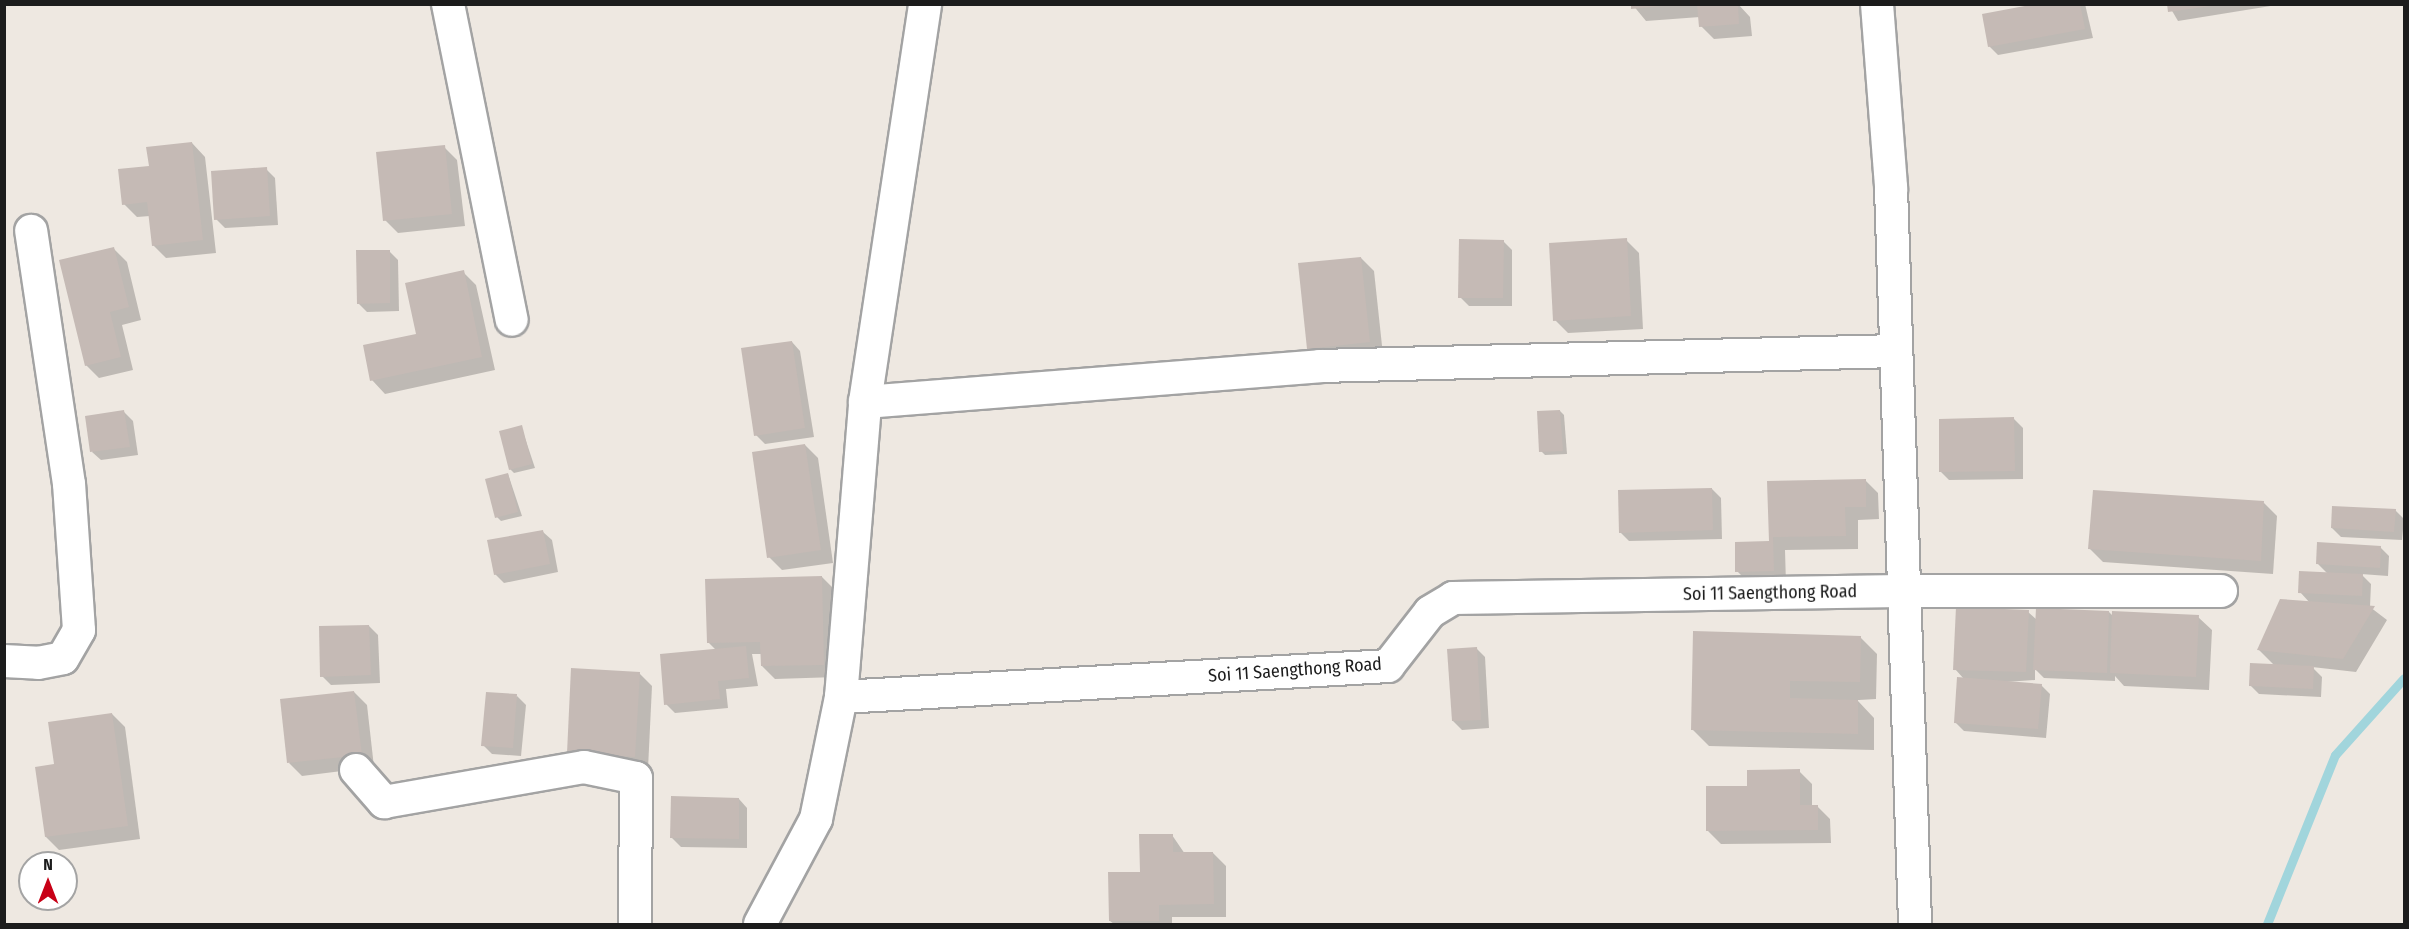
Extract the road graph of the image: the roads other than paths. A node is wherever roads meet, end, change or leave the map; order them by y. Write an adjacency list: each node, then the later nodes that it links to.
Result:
1 (448, 4): 5 (street)
2 (925, 4): 7 (street)
3 (1877, 4): 6 (street)
4 (31, 231): 10 (street)
5 (512, 320)
6 (1895, 351): 7 (street); 8 (street)
7 (865, 402): 11 (street)
8 (1901, 591): 9 (street, Soi 11 Saengthong Road); 11 (street, Soi 11 Saengthong Road); 15 (street)
9 (2221, 591)
10 (4, 661)
11 (841, 697): 14 (street)
12 (356, 770): 13 (street)
13 (635, 924)
14 (760, 924)
15 (1915, 924)

